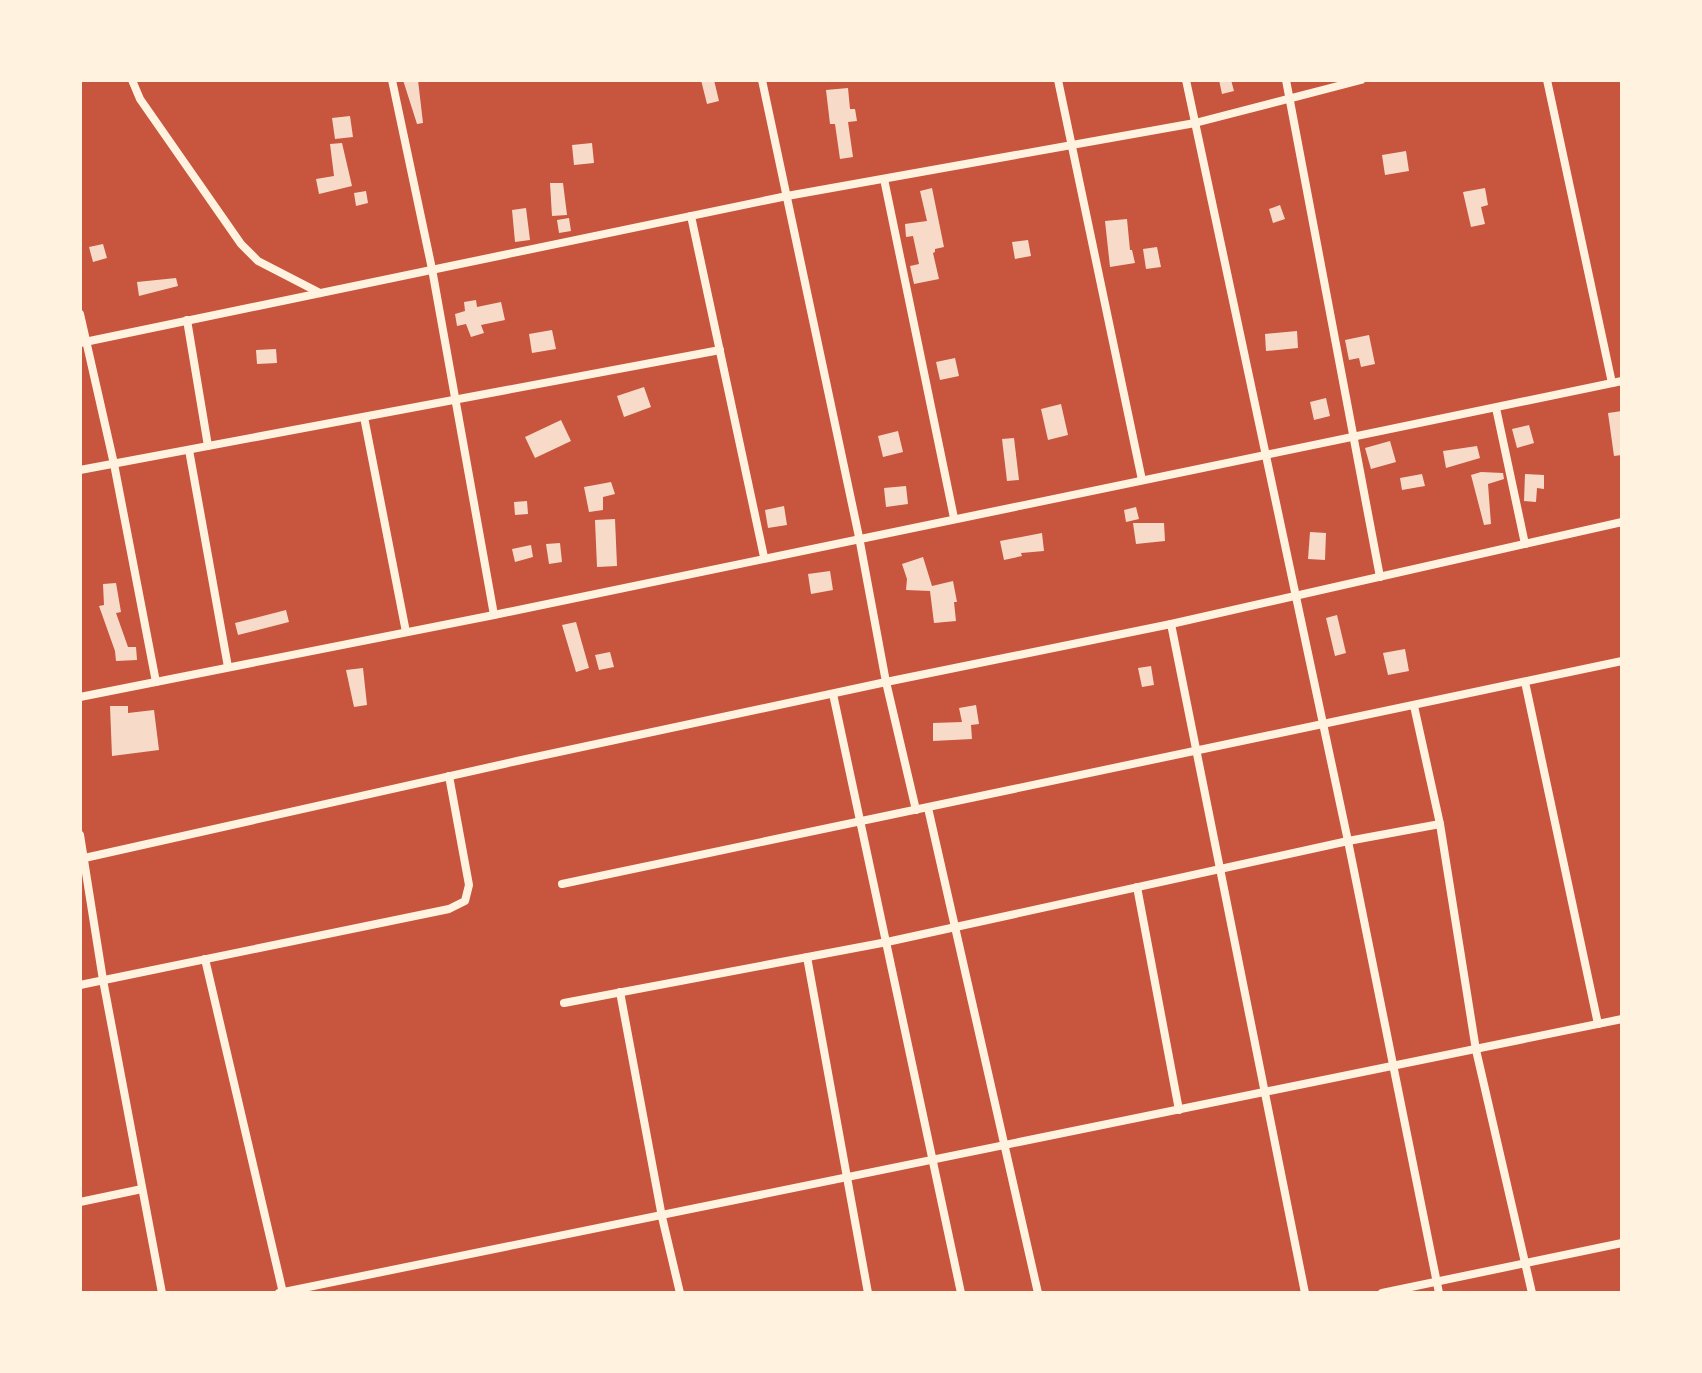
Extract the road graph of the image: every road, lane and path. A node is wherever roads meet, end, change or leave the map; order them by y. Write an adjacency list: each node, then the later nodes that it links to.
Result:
1 (132, 80): 16 (street)
2 (392, 80): 15 (street)
3 (762, 80): 13 (street)
4 (1058, 80): 11 (street)
5 (1186, 80): 10 (street)
6 (1286, 80): 9 (street)
7 (1361, 80): 9 (street)
8 (1547, 80): 22 (street)
9 (1290, 99): 10 (street); 26 (street)
10 (1195, 123): 11 (street); 29 (street)
11 (1073, 146): 12 (street); 32 (street)
12 (884, 179): 13 (street); 33 (street)
13 (787, 196): 14 (street); 35 (street)
14 (691, 216): 15 (street); 20 (street)
15 (432, 269): 16 (street); 23 (street)
16 (320, 293): 18 (street)
17 (80, 314): 19 (street)
18 (187, 320): 19 (street); 27 (street)
19 (82, 342): 30 (street)
20 (720, 350): 23 (street); 37 (street)
21 (1622, 381): 22 (street)
22 (1612, 383): 24 (street)
23 (455, 399): 25 (street); 40 (street)
24 (1496, 408): 26 (street); 36 (street)
25 (364, 417): 27 (street); 42 (street)
26 (1354, 438): 29 (street); 38 (street)
27 (208, 446): 28 (street)
28 (189, 450): 30 (street); 44 (street)
29 (1267, 456): 32 (street); 39 (street)
30 (114, 464): 31 (street); 45 (street)
31 (80, 470)
32 (1142, 480): 33 (street)
33 (954, 518): 35 (street)
34 (1622, 522): 36 (street)
35 (859, 537): 37 (street); 46 (street)
36 (1525, 544): 38 (street)
37 (764, 557): 40 (street)
38 (1380, 577): 39 (street)
39 (1295, 596): 41 (street); 51 (street)
40 (494, 615): 42 (street)
41 (1171, 624): 46 (street); 52 (street)
42 (406, 632): 44 (street)
43 (1622, 661): 47 (street)
44 (228, 667): 45 (street)
45 (156, 682): 49 (street)
46 (886, 682): 48 (street); 55 (street)
47 (1525, 682): 50 (street); 73 (street)
48 (833, 694): 53 (street); 56 (street)
49 (80, 697)
50 (1414, 706): 51 (street); 57 (street)
51 (1322, 725): 52 (street); 59 (street)
52 (1196, 752): 54 (street); 61 (street)
53 (449, 776): 60 (street); 67 (street)
54 (928, 808): 55 (street); 64 (street)
55 (916, 810): 56 (street)
56 (861, 823): 62 (street); 65 (street)
57 (1440, 824): 59 (street); 74 (street)
58 (80, 835): 60 (street)
59 (1348, 841): 61 (street); 75 (street)
60 (82, 859): 68 (street)
61 (1221, 869): 63 (street); 76 (street)
62 (562, 884)
63 (1137, 887): 64 (street); 77 (street)
64 (956, 927): 65 (street); 78 (street)
65 (887, 942): 66 (street); 79 (street)
66 (807, 957): 70 (street); 80 (street)
67 (205, 959): 68 (street); 88 (street)
68 (103, 980): 69 (street); 81 (street)
69 (80, 985)
70 (620, 992): 71 (street); 83 (street)
71 (564, 1003)
72 (1622, 1019): 73 (street)
73 (1598, 1024): 74 (street)
74 (1476, 1050): 75 (street); 85 (street)
75 (1393, 1066): 76 (street); 86 (street)
76 (1265, 1092): 77 (street); 93 (street)
77 (1179, 1110): 78 (street)
78 (1005, 1146): 79 (street); 92 (street)
79 (933, 1161): 80 (street); 91 (street)
80 (847, 1176): 83 (street); 90 (street)
81 (142, 1189): 82 (street); 87 (street)
82 (80, 1202)
83 (662, 1217): 88 (street); 89 (street)
84 (1622, 1243): 85 (street)
85 (1525, 1263): 86 (street); 96 (street)
86 (1437, 1282): 94 (street); 95 (street)
87 (162, 1293)
88 (281, 1293)
89 (680, 1293)
90 (868, 1293)
91 (961, 1293)
92 (1038, 1293)
93 (1305, 1293)
94 (1382, 1293)
95 (1439, 1293)
96 (1532, 1293)

